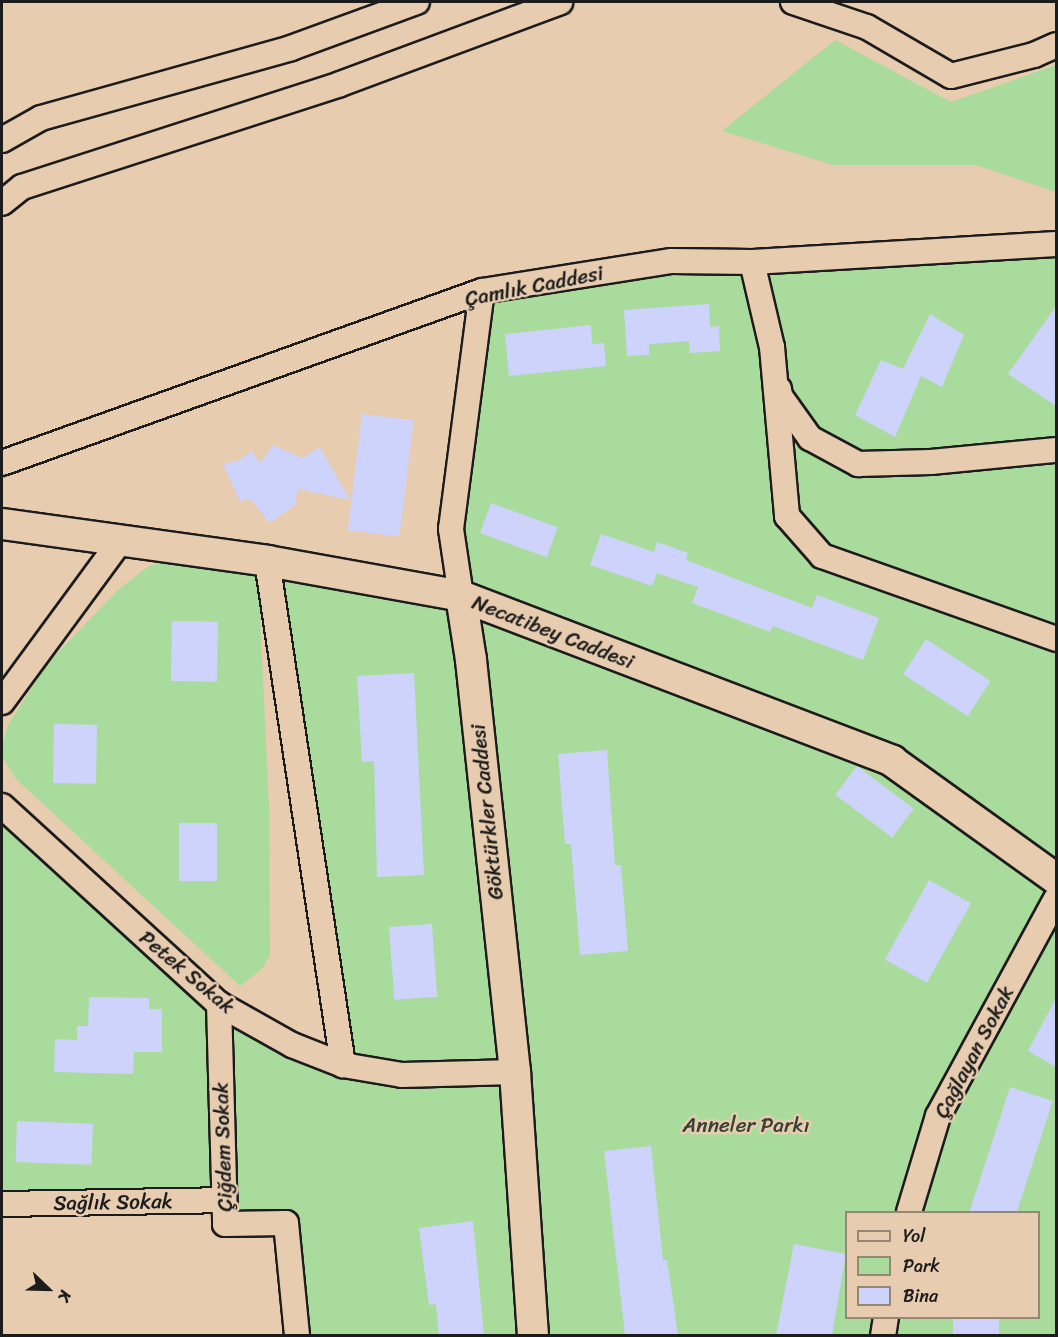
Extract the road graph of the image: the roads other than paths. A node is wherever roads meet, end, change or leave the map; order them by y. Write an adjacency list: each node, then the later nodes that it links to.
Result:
1 (417, 2): 5 (street)
2 (560, 2): 6 (street)
3 (793, 2): 4 (street)
4 (1056, 45)
5 (2, 141)
6 (2, 201)
7 (1056, 244): 8 (street, Çamlık Caddesi)
8 (752, 262): 9 (street, Çamlık Caddesi); 10 (street)
9 (482, 291): 12 (street, Çamlık Caddesi); 16 (street, Göktürkler Caddesi)
10 (772, 347): 11 (street); 17 (street)
11 (1056, 450)
12 (2, 463)
13 (2, 524): 14 (street, Necatibey Caddesi)
14 (121, 540): 15 (street, Necatibey Caddesi); 18 (street)
15 (267, 561): 16 (street, Necatibey Caddesi); 23 (street)
16 (461, 596): 20 (street, Necatibey Caddesi); 24 (street, Göktürkler Caddesi)
17 (1056, 639)
18 (2, 702)
19 (2, 806): 22 (street, Petek Sokak)
20 (1056, 879)
21 (1056, 899): 27 (street, Çağlayan Sokak)
22 (219, 1004): 23 (street, Petek Sokak); 25 (street, Çiğdem Sokak)
23 (343, 1065): 24 (street, Petek Sokak)
24 (515, 1072): 30 (street, Göktürkler Caddesi)
25 (224, 1200): 26 (street, Sağlık Sokak); 29 (street, Çiğdem Sokak)
26 (2, 1204)
27 (909, 1211)
28 (886, 1319): 31 (street)
29 (297, 1335)
30 (533, 1335)
31 (883, 1335)

